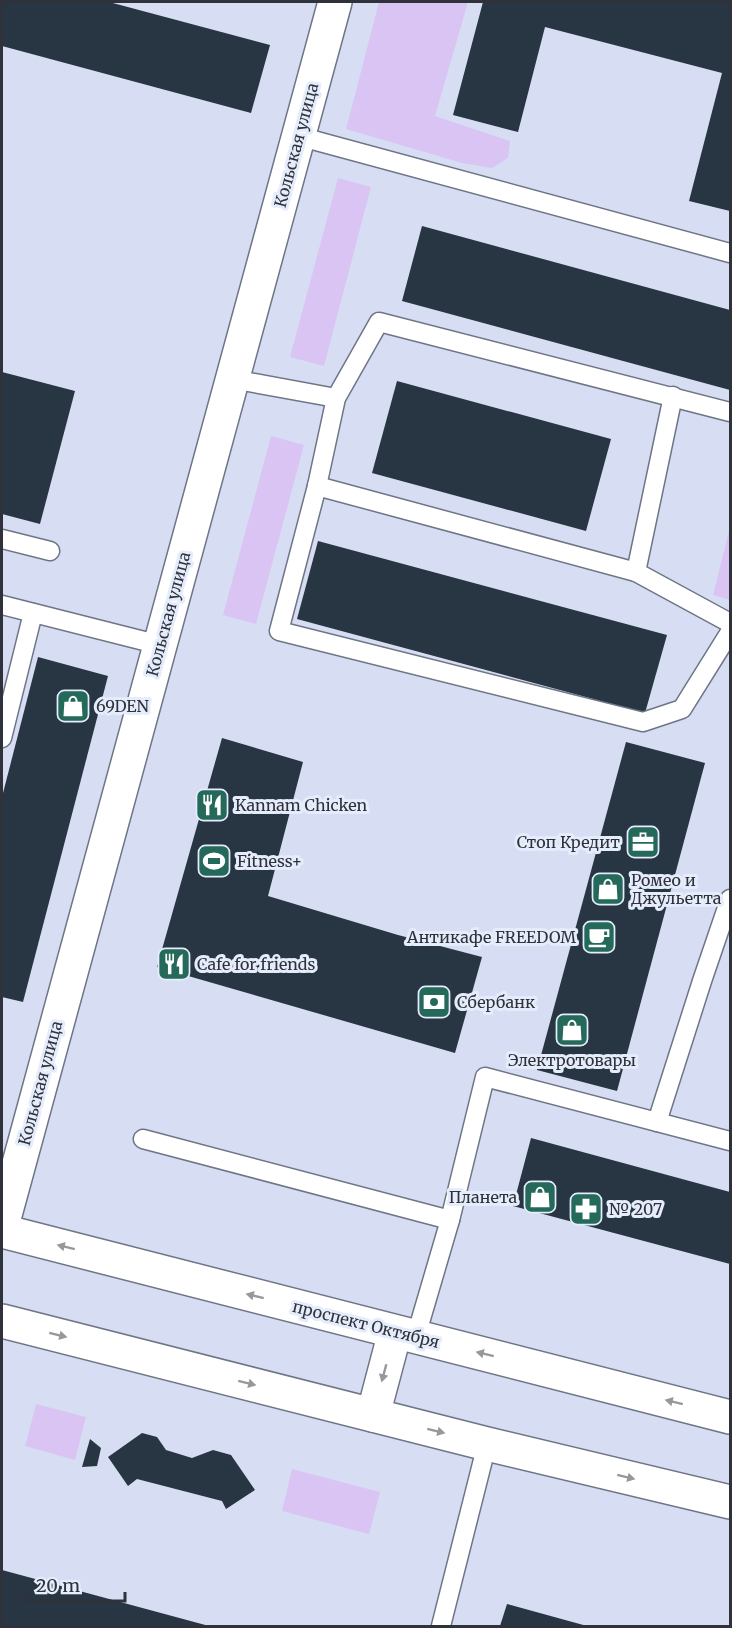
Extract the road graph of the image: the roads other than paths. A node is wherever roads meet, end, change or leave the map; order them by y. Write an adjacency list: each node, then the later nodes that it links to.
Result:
1 (335, 2): 2 (main road, Кольская улица)
2 (298, 136): 3 (lane); 4 (main road, Кольская улица)
3 (730, 253)
4 (232, 379): 6 (lane); 16 (main road, Кольская улица)
5 (673, 396): 6 (lane); 7 (lane); 11 (lane)
6 (336, 398): 8 (lane)
7 (730, 412)
8 (316, 486): 11 (lane); 15 (lane)
9 (2, 539): 10 (lane)
10 (50, 551)
11 (636, 572): 14 (lane)
12 (2, 605): 13 (lane)
13 (33, 613): 16 (lane); 17 (lane)
14 (730, 623)
15 (730, 632)
16 (160, 645): 24 (main road, Кольская улица)
17 (4, 718): 18 (lane)
18 (2, 738)
19 (730, 899): 20 (lane)
20 (657, 1122): 22 (lane); 23 (lane)
21 (143, 1139): 23 (lane)
22 (730, 1141)
23 (450, 1220): 26 (lane)
24 (2, 1228): 26 (main road, проспект Октября, one-way to 24)
25 (2, 1321): 27 (main road, one-way to 27)
26 (406, 1334): 27 (main road, one-way to 27); 28 (main road, проспект Октября, one-way to 26)
27 (373, 1415): 29 (main road, one-way to 29)
28 (730, 1417)
29 (488, 1444): 30 (main road, one-way to 30); 31 (lane)
30 (730, 1502)
31 (441, 1626)

